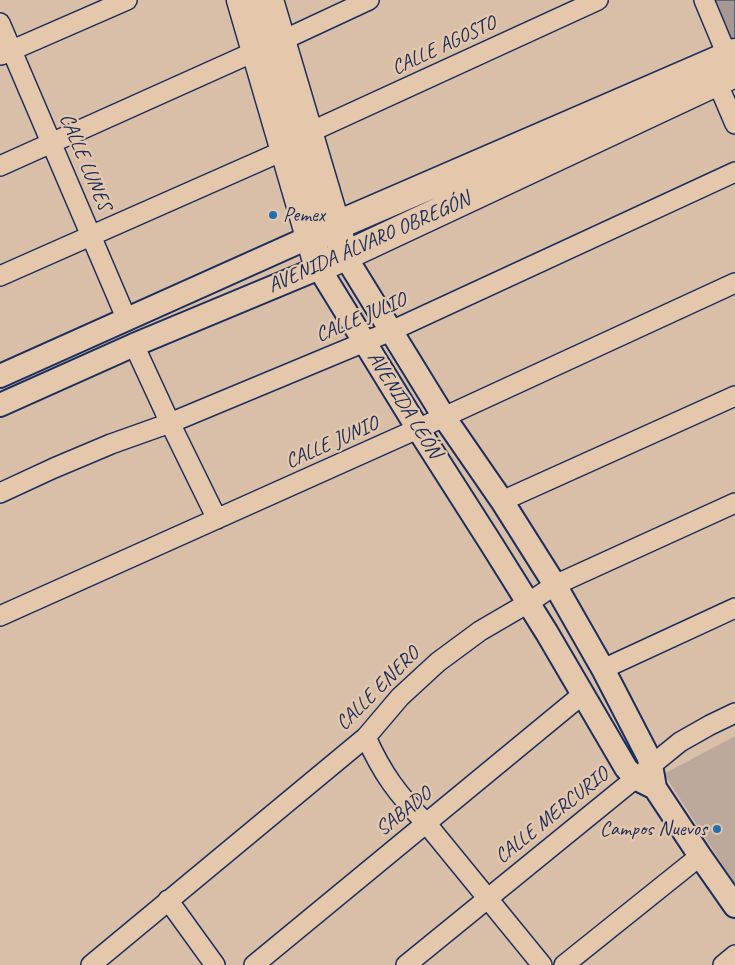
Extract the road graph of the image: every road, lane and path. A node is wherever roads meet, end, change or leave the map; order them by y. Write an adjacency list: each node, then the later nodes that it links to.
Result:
1 (127, 0): 10 (street)
2 (241, 0): 9 (main road, AVENIDA LEÓN)
3 (269, 0): 8 (main road, AVENIDA LEÓN)
4 (369, 0): 8 (street)
5 (598, 0): 13 (street, CALLE AGOSTO)
6 (704, 0): 11 (street)
7 (0, 23): 10 (street, CALLE LUNES)
8 (281, 41): 13 (main road, AVENIDA LEÓN)
9 (256, 52): 14 (street); 15 (main road, AVENIDA LEÓN)
10 (6, 53): 14 (street, CALLE LUNES)
11 (727, 67): 12 (street); 18 (main road, AVENIDA ÁLVARO OBREGÓN); 21 (main road, AVENIDA ÁLVARO OBREGÓN)
12 (735, 124)
13 (308, 132): 18 (main road, AVENIDA LEÓN)
14 (52, 143): 16 (street); 19 (street, CALLE LUNES)
15 (285, 150): 19 (street); 20 (main road, AVENIDA LEÓN)
16 (0, 166)
17 (735, 172): 26 (street, CALLE JULIO)
18 (336, 226): 20 (main road, AVENIDA ÁLVARO OBREGÓN); 21 (main road, AVENIDA LEÓN)
19 (92, 236): 23 (street); 25 (street, CALLE LUNES)
20 (310, 237): 22 (main road, AVENIDA LEÓN); 25 (street, AVENIDA ÁLVARO OBREGÓN)
21 (344, 256): 22 (main road, AVENIDA ÁLVARO OBREGÓN); 26 (street, AVENIDA LEÓN)
22 (319, 268): 27 (street, AVENIDA LEÓN); 28 (street, AVENIDA ÁLVARO OBREGÓN)
23 (0, 276)
24 (735, 283): 32 (street, CALLE JUNIO)
25 (127, 320): 29 (street, AVENIDA ÁLVARO OBREGÓN)
26 (391, 331): 27 (street, CALLE JULIO); 32 (street, AVENIDA LEÓN)
27 (365, 342): 33 (street, CALLE JULIO); 34 (street, AVENIDA LEÓN)
28 (134, 345): 31 (street, AVENIDA ÁLVARO OBREGÓN); 33 (street)
29 (0, 376)
30 (735, 396): 36 (street)
31 (0, 405)
32 (444, 417): 34 (street, CALLE JUNIO); 36 (street, AVENIDA LEÓN)
33 (170, 423): 35 (street, CALLE JULIO); 38 (street)
34 (418, 429): 38 (street, CALLE JUNIO); 40 (street, AVENIDA LEÓN)
35 (0, 493)
36 (502, 501): 39 (street, AVENIDA LEÓN)
37 (735, 503): 39 (street, CALLE ENERO)
38 (217, 519): 42 (street, CALLE JUNIO)
39 (555, 585): 40 (street, CALLE ENERO); 43 (street, AVENIDA LEÓN)
40 (528, 603): 44 (street, AVENIDA LEÓN); 46 (street, CALLE ENERO)
41 (735, 608): 43 (street)
42 (0, 616)
43 (602, 669): 47 (street, AVENIDA LEÓN)
44 (583, 694): 47 (street, AVENIDA LEÓN); 48 (street, SABADO)
45 (735, 713): 47 (street, CALLE MERCURIO)
46 (366, 737): 48 (street); 51 (street, CALLE ENERO)
47 (647, 777): 49 (street); 50 (street, CALLE MERCURIO)
48 (426, 824): 50 (street); 56 (street, SABADO)
49 (700, 856): 52 (street); 59 (street)
50 (487, 898): 57 (street, CALLE MERCURIO); 58 (street)
51 (168, 900): 54 (street, CALLE ENERO); 55 (street)
52 (735, 906)
53 (735, 955): 60 (street)
54 (91, 965)
55 (214, 965)
56 (254, 965)
57 (406, 965)
58 (542, 965)
59 (564, 965)
60 (723, 965)

